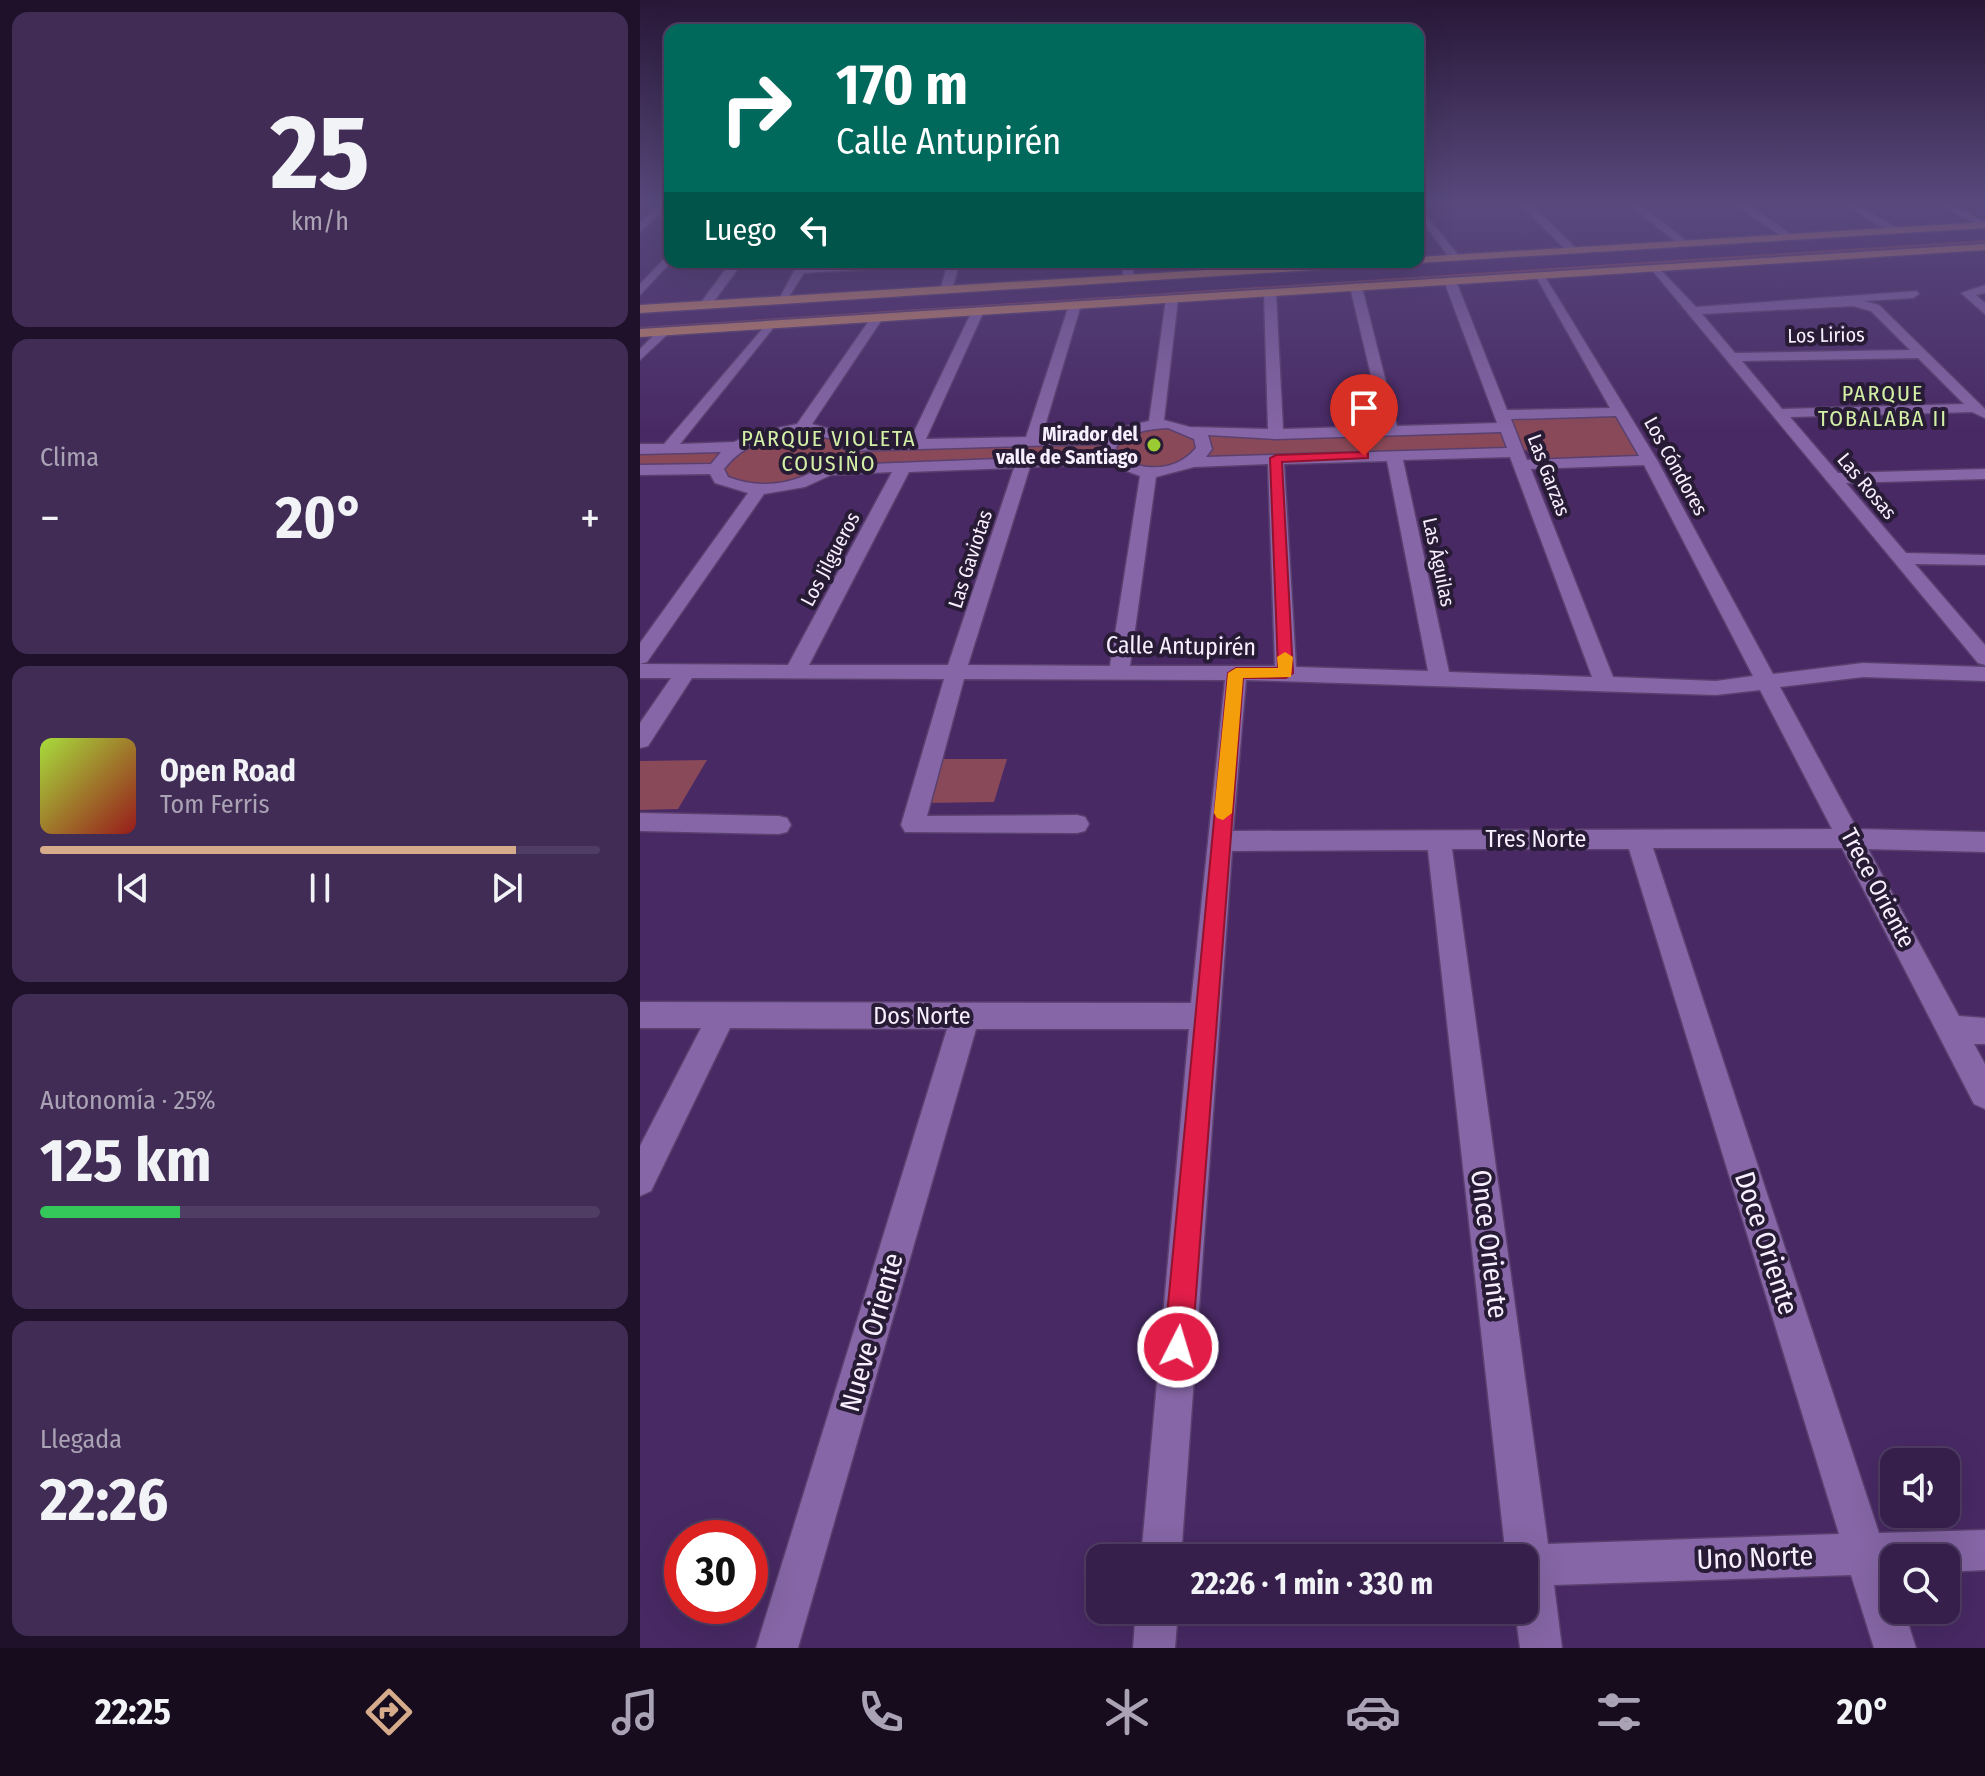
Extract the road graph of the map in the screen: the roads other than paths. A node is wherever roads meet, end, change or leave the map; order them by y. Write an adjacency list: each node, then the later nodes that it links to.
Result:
1 (725, 278): 20 (street)
2 (795, 278): 18 (street)
3 (949, 278): 13 (street)
4 (1129, 278): 9 (main road)
5 (1253, 278): 16 (main road)
6 (1495, 278): 10 (main road)
7 (1540, 278): 33 (street, Los Cóndores)
8 (1665, 278): 25 (street, Las Rosas)
9 (1085, 281): 13 (main road); 21 (main road)
10 (1450, 281): 11 (main road); 36 (street, Las Garzas)
11 (1356, 287): 14 (main road); 40 (street)
12 (1985, 289): 23 (street)
13 (946, 290): 18 (main road)
14 (1270, 293): 16 (main road); 41 (street)
15 (1913, 294): 19 (street)
16 (1225, 295): 17 (main road)
17 (1172, 299): 21 (main road); 37 (street)
18 (781, 300): 20 (main road)
19 (1853, 302): 25 (street); 30 (street)
20 (705, 305): 22 (main road)
21 (1075, 305): 24 (main road); 43 (street)
22 (640, 309)
23 (1985, 310)
24 (978, 311): 26 (main road); 44 (street)
25 (1693, 311): 32 (street, Las Rosas)
26 (877, 318): 27 (main road); 38 (street)
27 (770, 324): 28 (main road); 48 (street)
28 (665, 331): 29 (main road); 31 (street)
29 (640, 333)
30 (1920, 354): 32 (street, Los Lirios); 34 (street)
31 (640, 356)
32 (1732, 357): 35 (street, Las Rosas)
33 (1619, 412): 36 (street); 53 (street, Los Cóndores)
34 (1980, 412): 35 (street)
35 (1780, 413): 62 (street, Las Rosas)
36 (1504, 421): 40 (street); 51 (street, Las Garzas)
37 (1156, 424): 39 (street); 42 (street)
38 (801, 429): 45 (street); 46 (street)
39 (1194, 430): 41 (street); 55 (street)
40 (1391, 430): 41 (street)
41 (1276, 434)
42 (1113, 439): 43 (street); 52 (street)
43 (1033, 440): 44 (street)
44 (916, 444): 45 (street)
45 (847, 446): 58 (street)
46 (736, 447): 48 (street); 57 (street)
47 (640, 449): 48 (street)
48 (668, 449)
49 (1394, 455): 50 (street); 51 (street); 76 (street, Las Águilas)
50 (1276, 458): 55 (street); 74 (street)
51 (1520, 458): 53 (street); 78 (street, Las Garzas)
52 (1111, 459): 54 (street); 59 (street)
53 (1649, 460): 77 (street, Los Cóndores)
54 (1024, 461): 56 (street); 68 (street, Las Gaviotas)
55 (1192, 462): 59 (street)
56 (903, 467): 58 (street); 71 (street, Los Jilgueros)
57 (716, 469): 60 (street); 63 (street)
58 (829, 470): 63 (street)
59 (1149, 472): 72 (street)
60 (642, 473)
61 (1985, 474): 62 (street)
62 (1835, 478): 64 (street, Las Rosas)
63 (759, 490): 66 (street)
64 (1903, 558): 65 (street); 67 (street, Las Rosas)
65 (1985, 560)
66 (640, 657)
67 (1985, 658)
68 (957, 670): 71 (street, Calle Antupirén); 72 (street, Calle Antupirén); 81 (street, Las Gaviotas)
69 (640, 671): 70 (street, Calle Antupirén)
70 (686, 671): 71 (street, Calle Antupirén); 79 (street)
71 (795, 671)
72 (1119, 671): 73 (street, Calle Antupirén)
73 (1236, 673): 74 (street, Calle Antupirén); 86 (street)
74 (1286, 673): 76 (street, Calle Antupirén)
75 (1985, 674): 77 (street, Calle Antupirén)
76 (1440, 679): 78 (street, Calle Antupirén)
77 (1769, 682): 78 (street, Calle Antupirén); 83 (street, Trece Oriente)
78 (1606, 685)
79 (640, 740)
80 (640, 822): 82 (street)
81 (1077, 824)
82 (779, 825)
83 (1851, 838): 84 (street, Tres Norte); 87 (street, Tres Norte); 92 (street, Trece Oriente)
84 (1638, 839): 85 (street, Tres Norte); 99 (street, Doce Oriente)
85 (1439, 840): 86 (street, Tres Norte); 97 (street, Once Oriente)
86 (1221, 841): 91 (street)
87 (1985, 842)
88 (640, 1015): 89 (street, Dos Norte)
89 (722, 1015): 90 (street, Dos Norte); 95 (street)
90 (965, 1016): 91 (street, Dos Norte); 103 (street, Nueve Oriente)
91 (1204, 1016): 96 (street)
92 (1952, 1029): 93 (street); 94 (street, Trece Oriente)
93 (1985, 1031)
94 (1985, 1094)
95 (640, 1180)
96 (1162, 1544)
97 (1524, 1544)
98 (1985, 1550): 99 (street, Uno Norte)
99 (1865, 1554): 100 (street, Uno Norte); 106 (street, Doce Oriente)
100 (1538, 1565)
101 (1156, 1624): 104 (street)
102 (1537, 1624): 105 (street, Once Oriente)
103 (777, 1648)
104 (1154, 1648)
105 (1541, 1648)
106 (1895, 1648)

